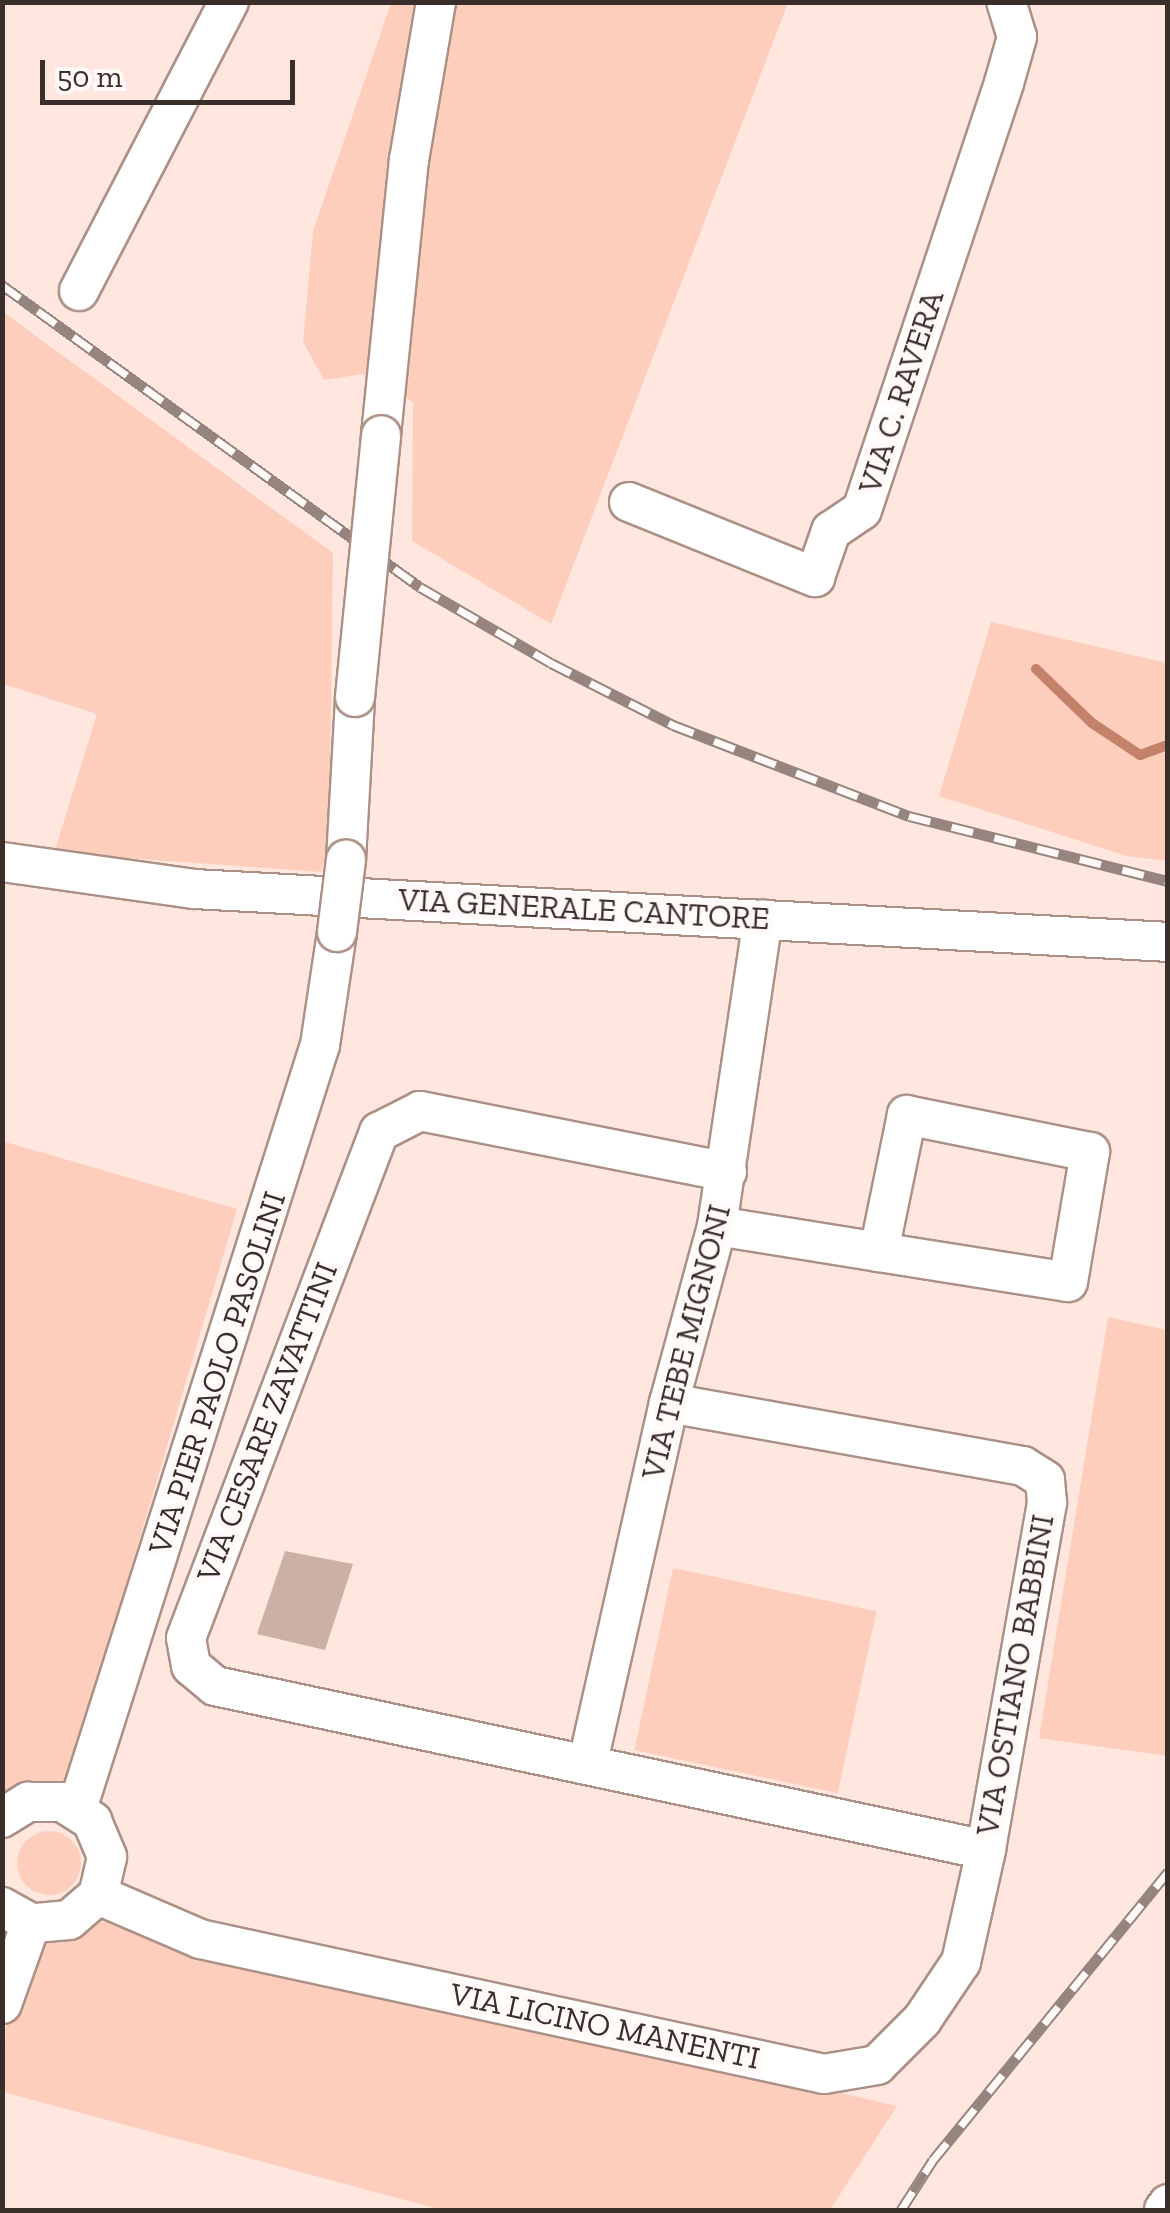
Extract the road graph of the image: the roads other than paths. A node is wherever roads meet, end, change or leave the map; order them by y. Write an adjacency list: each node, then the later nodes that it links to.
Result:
1 (229, 2): 4 (street)
2 (436, 2): 14 (street, VIA PIER PAOLO PASOLINI, bridge)
3 (1006, 2): 5 (street, VIA C. RAVERA)
4 (80, 291)
5 (629, 502)
6 (2, 862): 7 (street, VIA GENERALE CANTORE)
7 (763, 919): 8 (street, VIA GENERALE CANTORE); 9 (street, VIA TEBE MIGNONI)
8 (1168, 942)
9 (726, 1172): 10 (street, VIA TEBE MIGNONI); 13 (street, VIA CESARE ZAVATTINI)
10 (718, 1226): 11 (street); 12 (street, VIA TEBE MIGNONI)
11 (880, 1252): 11 (street)
12 (669, 1403): 13 (street, VIA TEBE MIGNONI); 16 (street, VIA OSTIANO BABBINI)
13 (588, 1762): 16 (street, VIA OSTIANO BABBINI)
14 (77, 1809): 15 (street); 17 (street)
15 (6, 1811)
16 (986, 1850): 17 (street, VIA LICINO MANENTI)
17 (98, 1896): 18 (street)
18 (17, 1915): 19 (street)
19 (2, 2004)

